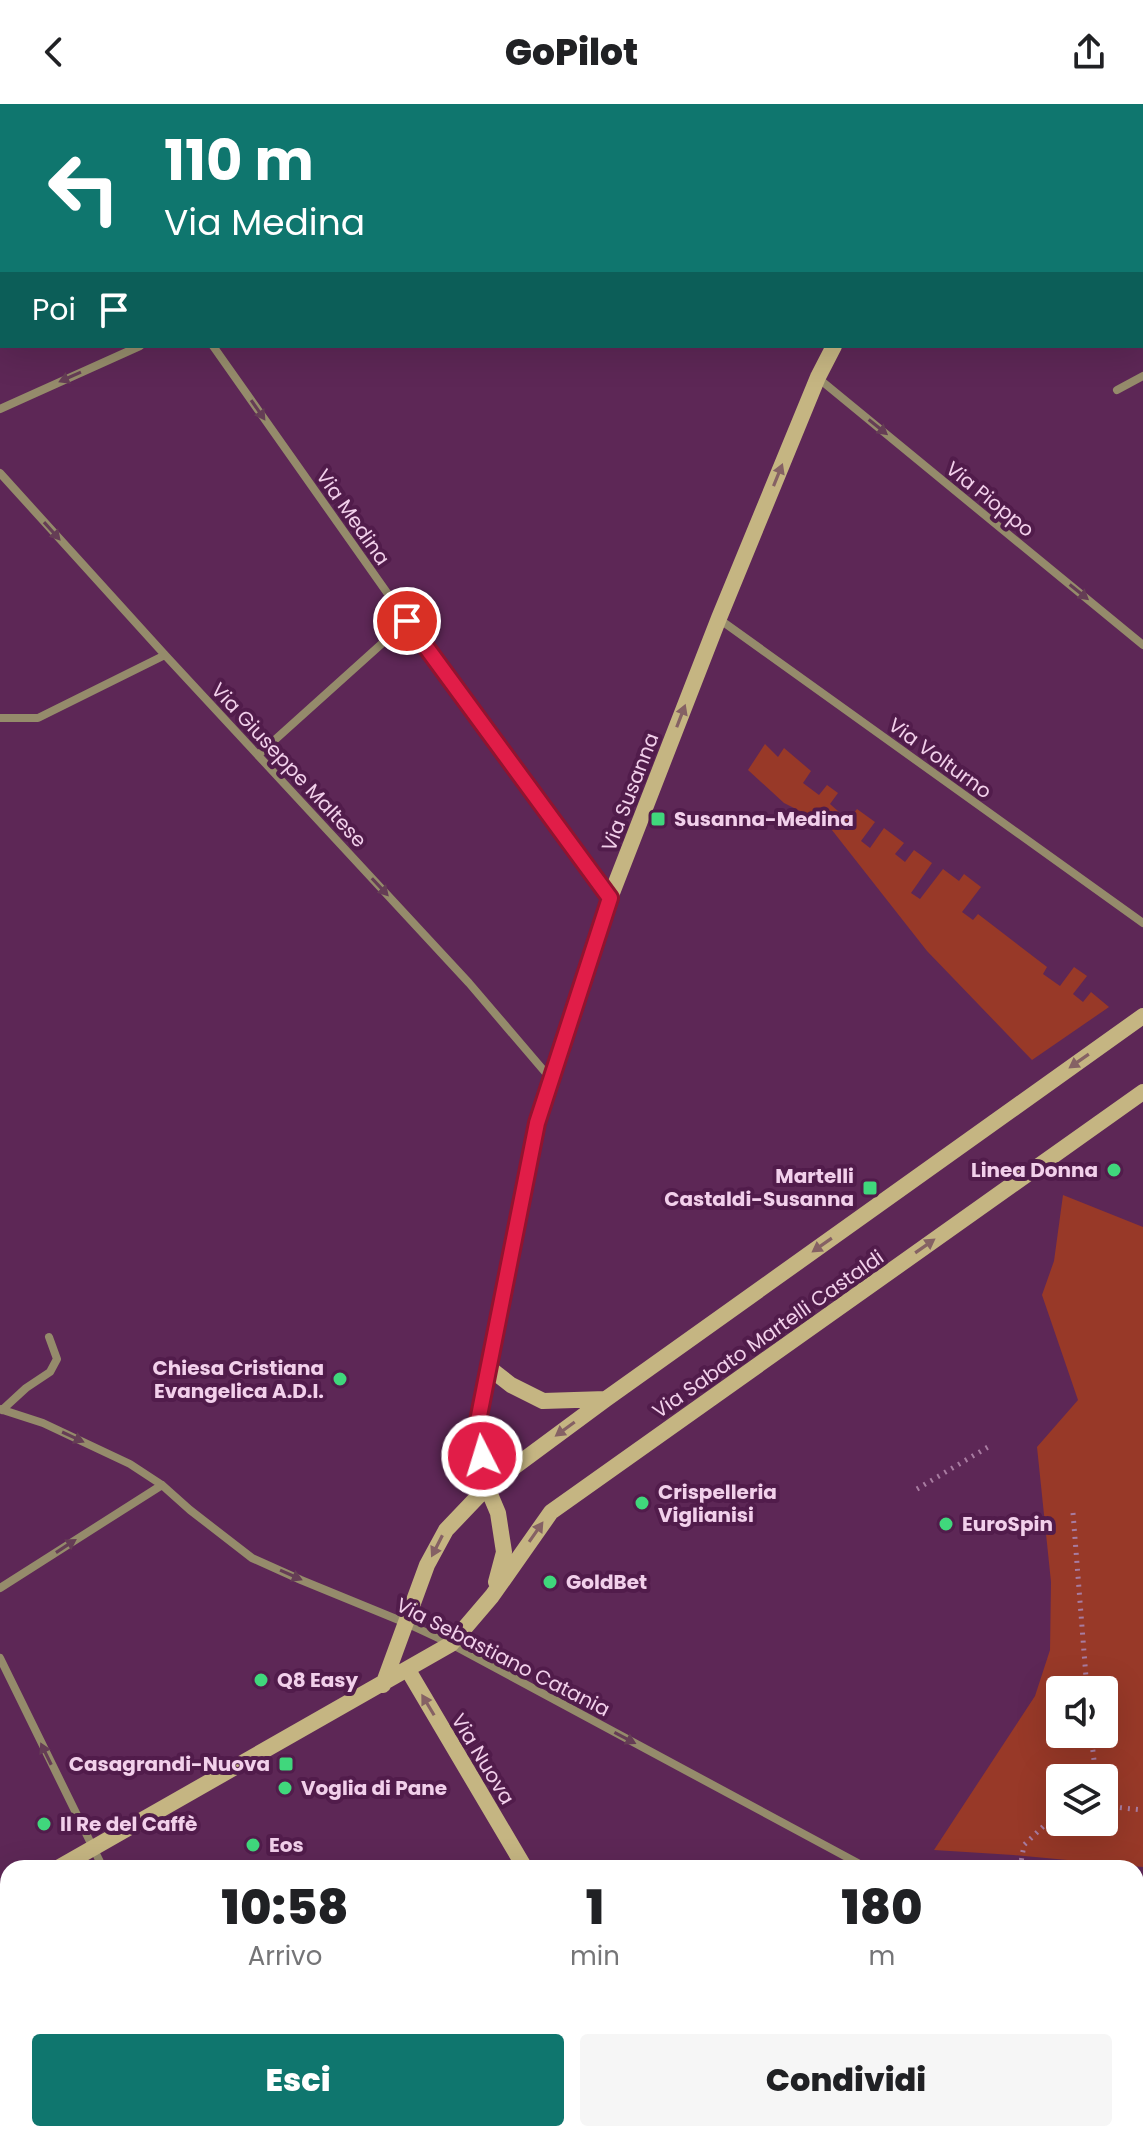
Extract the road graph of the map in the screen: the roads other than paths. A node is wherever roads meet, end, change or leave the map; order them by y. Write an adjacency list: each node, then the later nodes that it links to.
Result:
1 (136, 348): 7 (street, one-way to 7)
2 (214, 348): 10 (street, Via Medina, one-way to 10)
3 (833, 348): 5 (main road, Via Susanna)
4 (1143, 376): 6 (street)
5 (818, 377): 9 (main road, Via Susanna, one-way to 5); 11 (street, Via Pioppo, one-way to 11)
6 (1117, 390)
7 (0, 409)
8 (0, 473): 12 (street, Via Giuseppe Maltese, one-way to 12)
9 (719, 618): 15 (main road, Via Susanna, one-way to 9); 16 (street, Via Volturno)
10 (407, 621): 14 (street); 15 (street, Via Medina)
11 (1143, 645)
12 (165, 655): 13 (street); 14 (street, Via Giuseppe Maltese)
13 (0, 718)
14 (258, 755): 18 (street, Via Giuseppe Maltese, one-way to 18)
15 (610, 898): 18 (main road, Via Susanna)
16 (1143, 923)
17 (1143, 1016): 22 (main road, Via Sabato Martelli Castaldi, one-way to 22)
18 (551, 1080): 21 (main road, Via Susanna)
19 (1143, 1092): 27 (main road, Via Sabato Martelli Castaldi, one-way to 19)
20 (49, 1337): 23 (street)
21 (488, 1367): 22 (main road); 25 (main road, Via Susanna)
22 (606, 1399): 25 (main road, Via Sabato Martelli Castaldi, one-way to 25)
23 (1, 1410): 24 (street, Via Sebastiano Catania, one-way to 24)
24 (162, 1485): 26 (street, one-way to 24); 28 (street, Via Sebastiano Catania, one-way to 28)
25 (487, 1487): 27 (main road, Via Susanna); 28 (main road, one-way to 28)
26 (0, 1588)
27 (492, 1596): 29 (main road, Via Sabato Martelli Castaldi)
28 (406, 1623): 29 (street, Via Sebastiano Catania); 32 (main road)
29 (451, 1644): 31 (main road, Via Sabato Martelli Castaldi); 37 (street, Via Sebastiano Catania, one-way to 37)
30 (0, 1658): 33 (street, one-way to 30)
31 (408, 1670): 32 (main road, Via Sabato Martelli Castaldi); 36 (main road, Via Nuova, one-way to 31)
32 (383, 1685): 33 (main road, Via Sabato Martelli Castaldi)
33 (92, 1849): 34 (main road, Via Sabato Martelli Castaldi); 35 (street)
34 (72, 1860)
35 (98, 1860)
36 (520, 1860)
37 (852, 1860)

